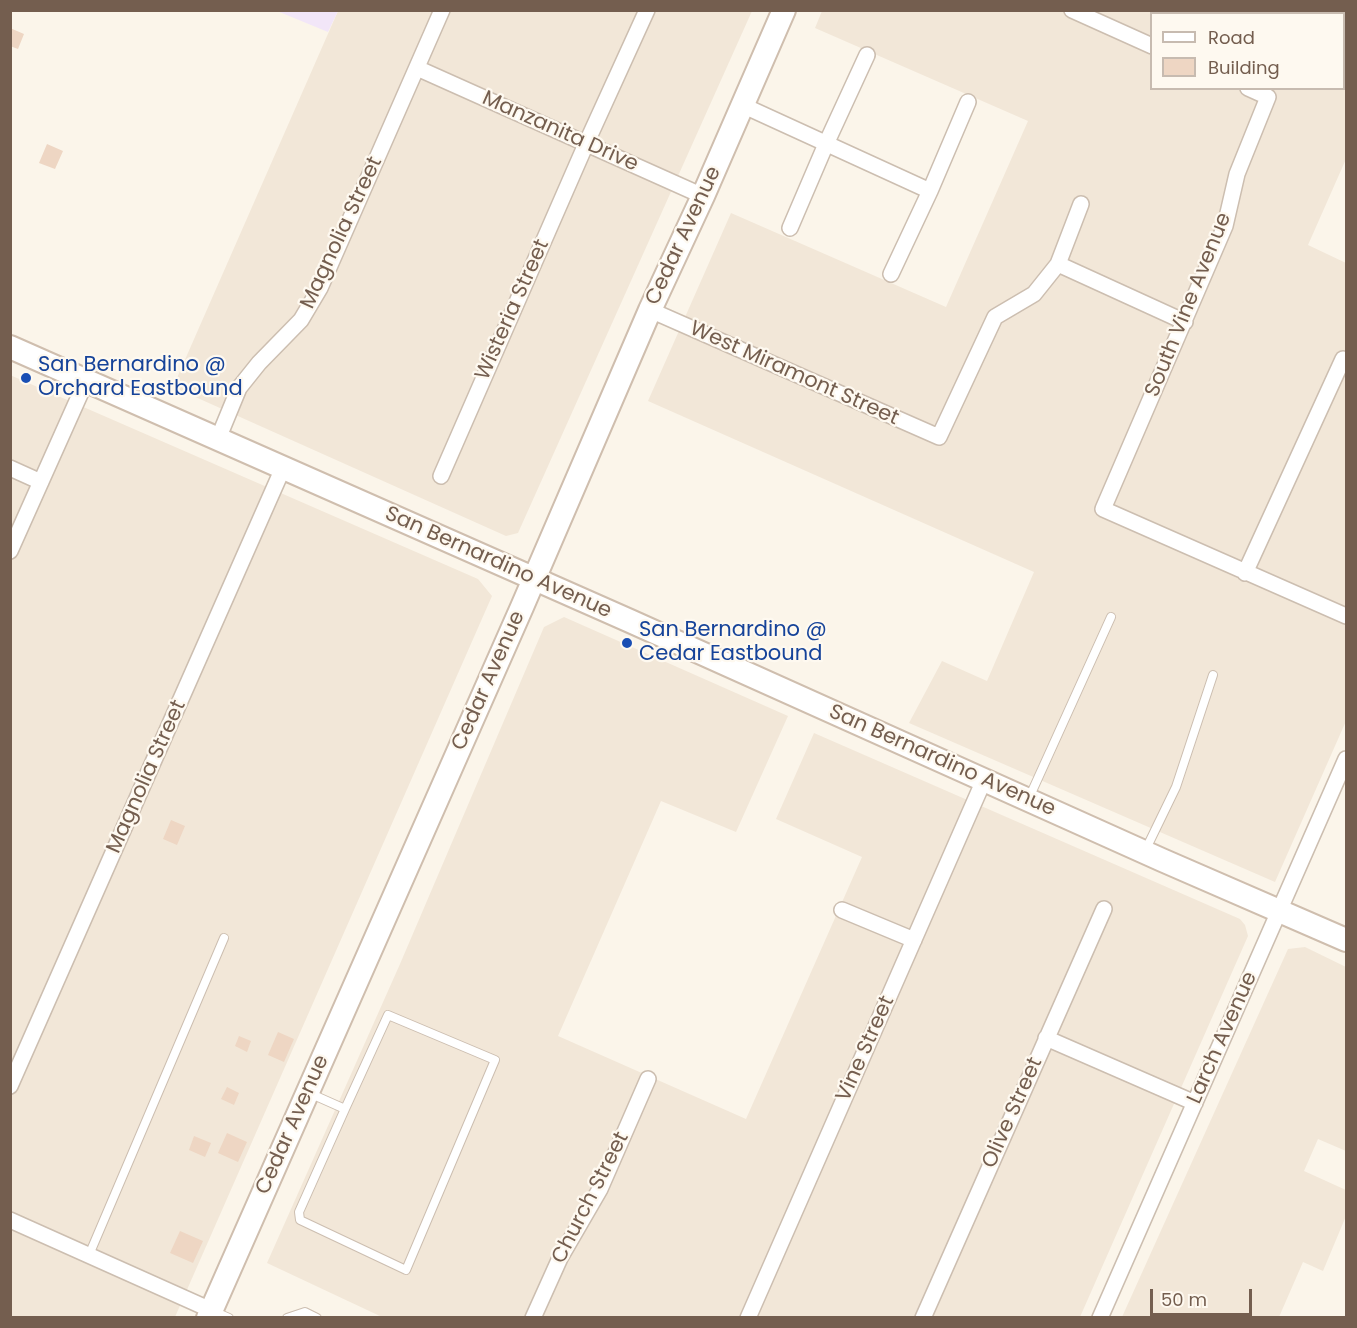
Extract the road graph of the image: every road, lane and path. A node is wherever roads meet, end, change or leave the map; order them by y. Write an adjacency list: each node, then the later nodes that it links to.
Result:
1 (442, 10): 7 (street, Magnolia Street)
2 (647, 10): 11 (street, Wisteria Street)
3 (784, 10): 10 (main road, Cedar Avenue)
4 (1072, 10): 5 (street)
5 (1150, 45)
6 (867, 55): 12 (street)
7 (417, 68): 11 (street, Manzanita Drive); 24 (street, Magnolia Street)
8 (1252, 90): 20 (street, South Vine Avenue)
9 (968, 102): 13 (street)
10 (742, 105): 12 (street); 14 (main road, Cedar Avenue)
11 (586, 144): 14 (street, Manzanita Drive); 27 (street, Wisteria Street)
12 (826, 144): 13 (street); 16 (street)
13 (930, 190): 18 (street)
14 (703, 196): 19 (main road, Cedar Avenue)
15 (1081, 204): 17 (street)
16 (790, 228)
17 (1058, 264): 19 (street, West Miramont Street); 20 (street)
18 (891, 274)
19 (650, 310): 31 (main road, Cedar Avenue)
20 (1185, 322): 30 (street, South Vine Avenue)
21 (10, 348): 23 (main road, San Bernardino Avenue)
22 (1343, 359): 30 (street)
23 (86, 381): 24 (main road, San Bernardino Avenue); 28 (street)
24 (218, 439): 26 (main road, San Bernardino Avenue)
25 (10, 468): 28 (street)
26 (283, 468): 31 (main road, San Bernardino Avenue); 47 (street, Magnolia Street)
27 (441, 476)
28 (41, 482): 29 (street)
29 (10, 551)
30 (1245, 573): 32 (street)
31 (534, 579): 36 (main road, San Bernardino Avenue); 48 (main road, Cedar Avenue)
32 (1347, 616)
33 (1111, 617): 37 (lane)
34 (1213, 675): 38 (lane)
35 (1347, 759): 41 (street, Larch Avenue)
36 (984, 780): 37 (main road, San Bernardino Avenue); 43 (street, Vine Street)
37 (1028, 800): 38 (main road, San Bernardino Avenue)
38 (1144, 852): 41 (main road, San Bernardino Avenue)
39 (842, 909): 43 (street)
40 (1104, 909): 45 (street, Olive Street)
41 (1280, 911): 44 (main road, San Bernardino Avenue); 49 (street, Larch Avenue)
42 (224, 938): 52 (lane)
43 (914, 940): 57 (street, Vine Street)
44 (1347, 940)
45 (1046, 1038): 49 (street); 58 (street, Olive Street)
46 (648, 1079): 56 (street, Church Street)
47 (10, 1086)
48 (308, 1092): 50 (lane); 53 (main road, Cedar Avenue)
49 (1195, 1103): 59 (street, Larch Avenue)
50 (345, 1109): 50 (lane)
51 (10, 1220): 52 (street)
52 (89, 1255): 53 (street)
53 (216, 1315)
54 (287, 1317): 55 (lane)
55 (317, 1317)
56 (532, 1317)
57 (748, 1317)
58 (923, 1317)
59 (1100, 1317)

